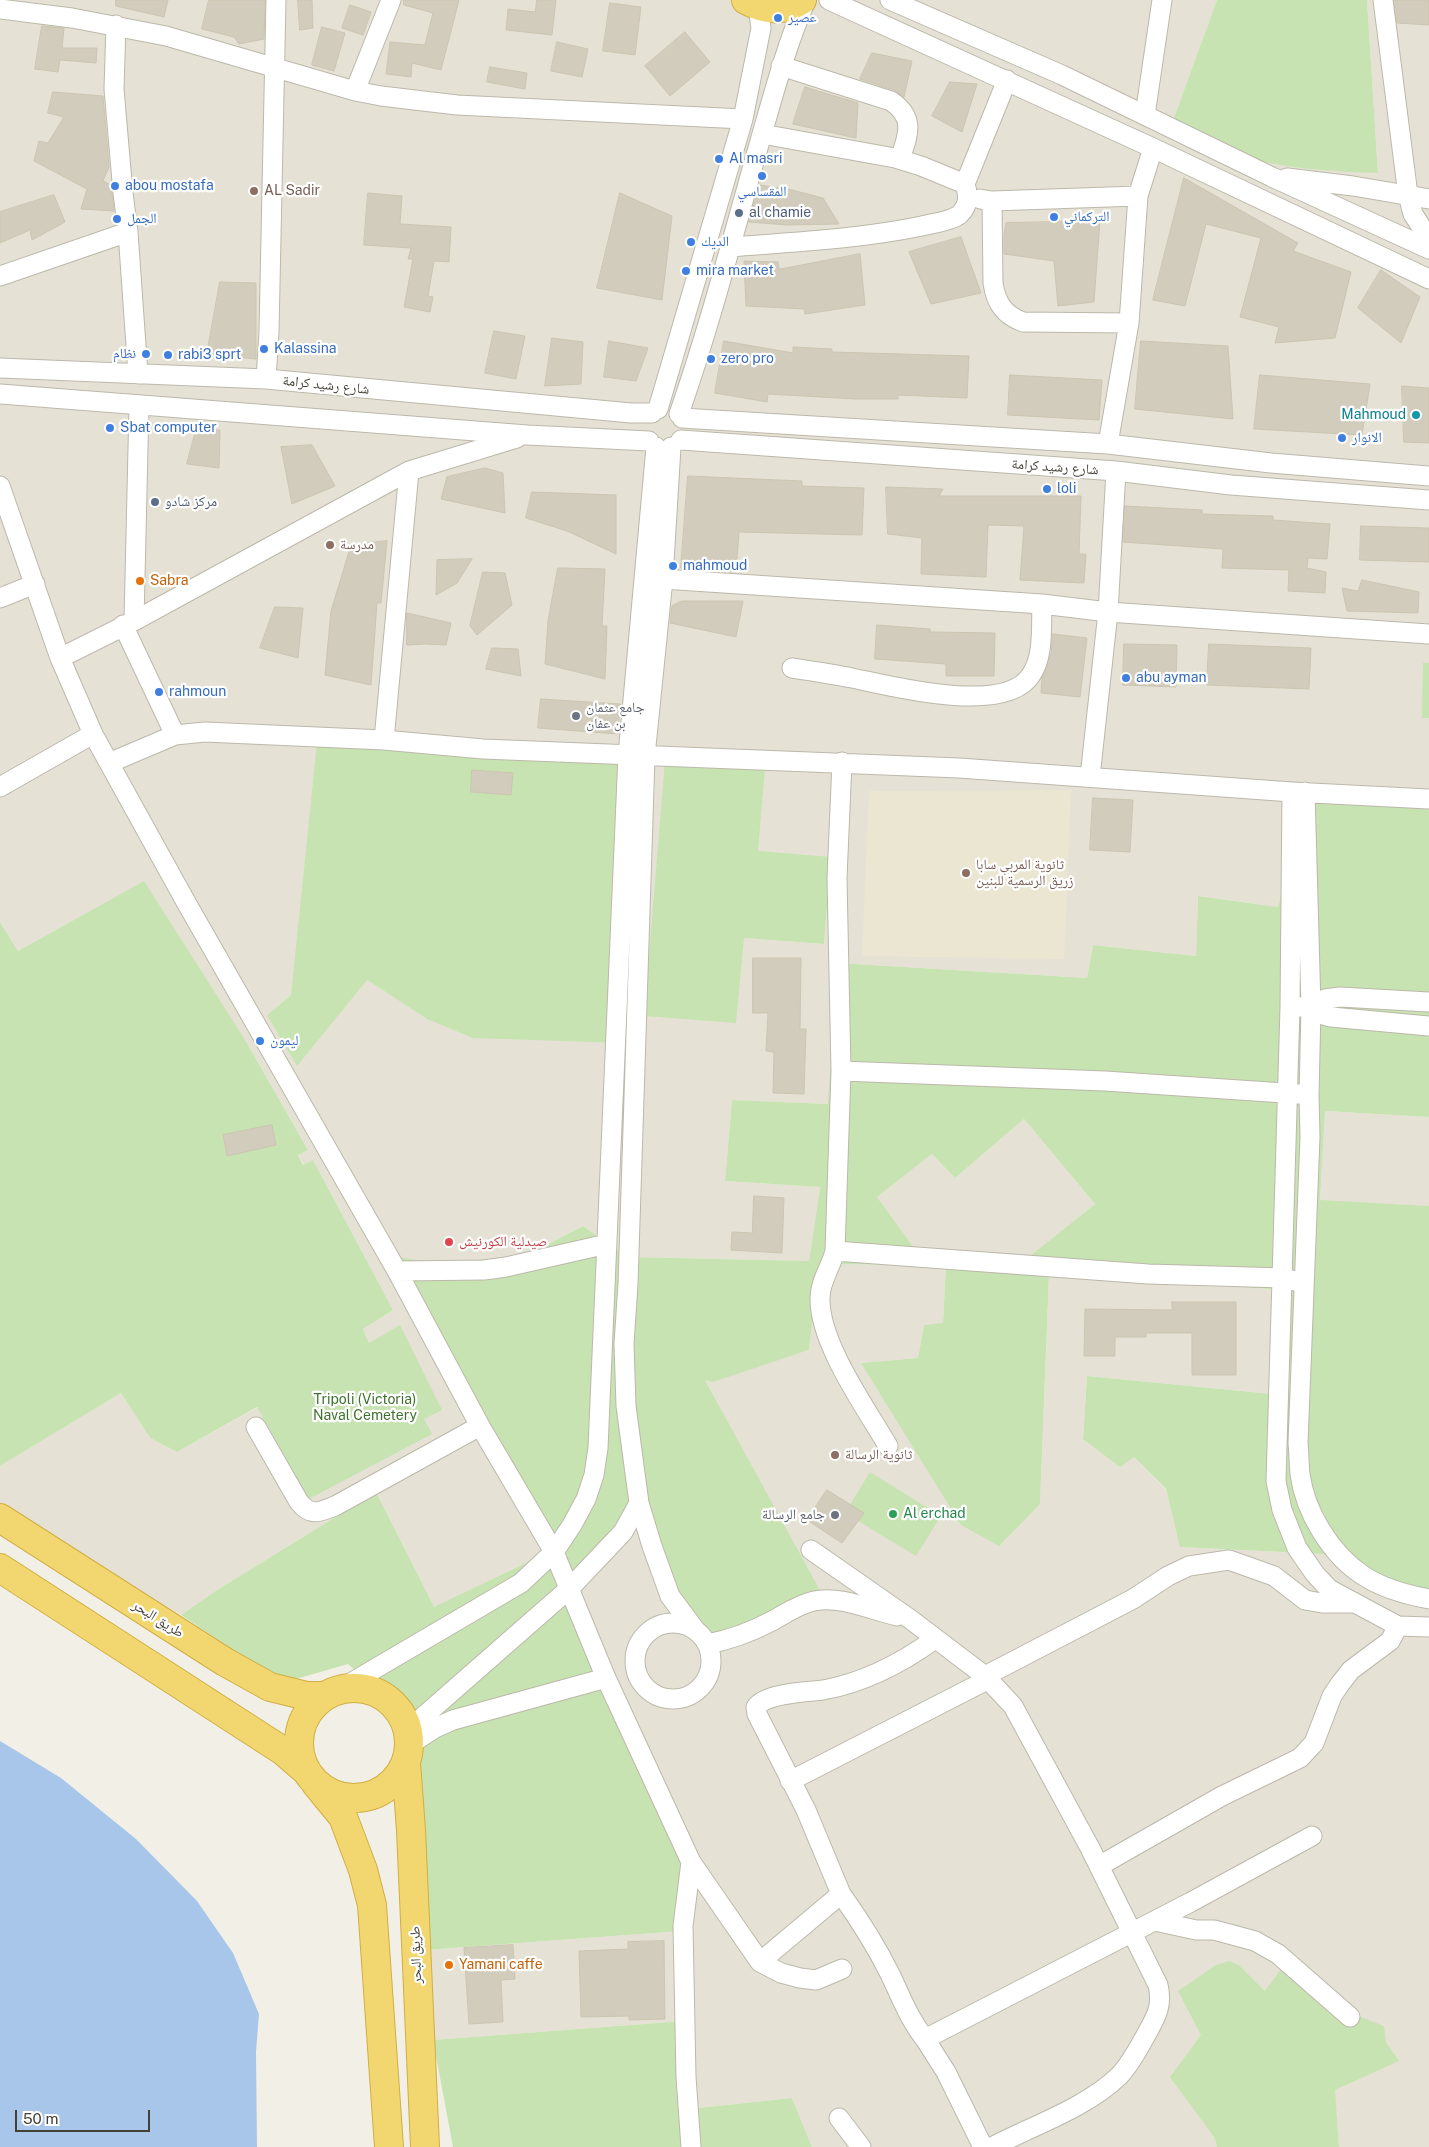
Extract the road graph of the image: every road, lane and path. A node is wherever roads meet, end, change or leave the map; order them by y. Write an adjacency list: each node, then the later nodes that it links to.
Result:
1 (276, 0): 11 (street)
2 (391, 0): 14 (street)
3 (804, 0): 8 (highway); 12 (street)
4 (829, 0): 13 (street)
5 (890, 0): 15 (street)
6 (1162, 0): 15 (street)
7 (1383, 0): 22 (street)
8 (752, 3): 16 (street)
9 (0, 9): 10 (street)
10 (116, 25): 11 (street); 26 (street)
11 (274, 66): 14 (street); 35 (street)
12 (781, 66): 17 (street); 19 (street)
13 (1007, 80): 18 (street); 21 (street)
14 (355, 91): 16 (street)
15 (1145, 115): 20 (street)
16 (743, 119): 38 (street)
17 (762, 134): 19 (street); 28 (street)
18 (1153, 148): 23 (street); 31 (street)
19 (900, 159): 21 (street)
20 (1272, 177): 22 (street); 29 (street)
21 (967, 191): 25 (street); 28 (street)
22 (1408, 195): 24 (street); 27 (street)
23 (1138, 196): 25 (street); 32 (street)
24 (1429, 199)
25 (992, 201): 32 (street)
26 (128, 232): 30 (street); 34 (street)
27 (1429, 239)
28 (731, 247): 39 (street)
29 (1429, 249)
30 (0, 276)
31 (1429, 279)
32 (1129, 322): 42 (street)
33 (0, 368): 34 (street, شارع رشيد كرامة)
34 (138, 374): 35 (street, شارع رشيد كرامة)
35 (266, 379): 38 (street, شارع رشيد كرامة)
36 (2, 396): 37 (street, شارع رشيد كرامة)
37 (139, 405): 40 (street, شارع رشيد كرامة); 53 (street)
38 (655, 411): 39 (street); 41 (street)
39 (680, 416): 41 (street); 42 (street, شارع رشيد كرامة)
40 (527, 435): 41 (street, شارع رشيد كرامة); 43 (street)
41 (664, 444): 44 (street, شارع رشيد كرامة); 48 (street); 60 (street)
42 (1108, 444): 45 (street, شارع رشيد كرامة)
43 (408, 471): 53 (street); 59 (street)
44 (1116, 471): 47 (street, شارع رشيد كرامة); 52 (street)
45 (1429, 476)
46 (1, 493): 49 (street)
47 (1429, 500)
48 (663, 579): 51 (street); 60 (street)
49 (35, 584): 50 (street); 55 (street)
50 (0, 598)
51 (1042, 604): 52 (street); 56 (street)
52 (1108, 612): 54 (street); 63 (street)
53 (129, 623): 55 (street); 58 (street)
54 (1429, 634)
55 (60, 658): 57 (street)
56 (792, 668)
57 (93, 734): 62 (street); 64 (street)
58 (175, 735): 59 (street); 62 (street)
59 (384, 740): 60 (street)
60 (637, 755): 61 (street); 74 (street); 82 (street)
61 (842, 762): 63 (street); 71 (street)
62 (109, 763): 76 (street)
63 (1090, 776): 65 (street)
64 (0, 787)
65 (1298, 792): 66 (street); 68 (street); 69 (street)
66 (1429, 799)
67 (1429, 1002): 68 (street)
68 (1311, 1007): 69 (street); 70 (street); 73 (street)
69 (1290, 1008): 72 (street)
70 (1429, 1026)
71 (841, 1070): 72 (street); 75 (street)
72 (1287, 1092): 73 (street); 77 (street)
73 (1308, 1096): 78 (street)
74 (607, 1244): 76 (street); 87 (street)
75 (835, 1251): 77 (street); 81 (street)
76 (397, 1271): 80 (street)
77 (1283, 1278): 78 (street); 92 (street)
78 (1303, 1283): 91 (street)
79 (256, 1426): 80 (street)
80 (480, 1426): 87 (street)
81 (888, 1446)
82 (639, 1503): 84 (street); 85 (street)
83 (0, 1518): 101 (highway, طريق البحر)
84 (623, 1532): 85 (street); 89 (street)
85 (652, 1546): 90 (street)
86 (811, 1550): 93 (street)
87 (554, 1552): 89 (street); 101 (street)
88 (0, 1568): 103 (highway)
89 (570, 1588): 100 (street); 102 (street)
90 (670, 1596): 96 (street); 97 (street)
91 (1429, 1599)
92 (1354, 1603): 94 (street); 99 (street)
93 (910, 1619): 97 (street); 98 (street)
94 (1398, 1626): 95 (street); 107 (street)
95 (1429, 1627)
96 (653, 1629): 97 (street); 97 (street)
97 (703, 1639)
98 (935, 1639): 99 (street); 104 (street)
99 (987, 1677): 104 (street); 107 (street)
100 (606, 1678): 102 (street); 106 (street)
101 (331, 1694): 102 (highway); 103 (highway)
102 (408, 1746): 103 (highway); 117 (highway, طريق البحر)
103 (311, 1777): 116 (highway)
104 (790, 1781): 108 (street)
105 (1312, 1836): 109 (street)
106 (692, 1862): 111 (street); 118 (street)
107 (1099, 1866): 110 (street)
108 (841, 1894): 111 (street); 114 (street)
109 (1155, 1921): 110 (street); 113 (street)
110 (1131, 1933): 114 (street); 121 (street)
111 (760, 1962): 112 (street)
112 (842, 1969)
113 (1350, 2018)
114 (925, 2039): 120 (street)
115 (839, 2118): 119 (street)
116 (389, 2147)
117 (426, 2147)
118 (691, 2147)
119 (861, 2147)
120 (983, 2147)
121 (992, 2147)

